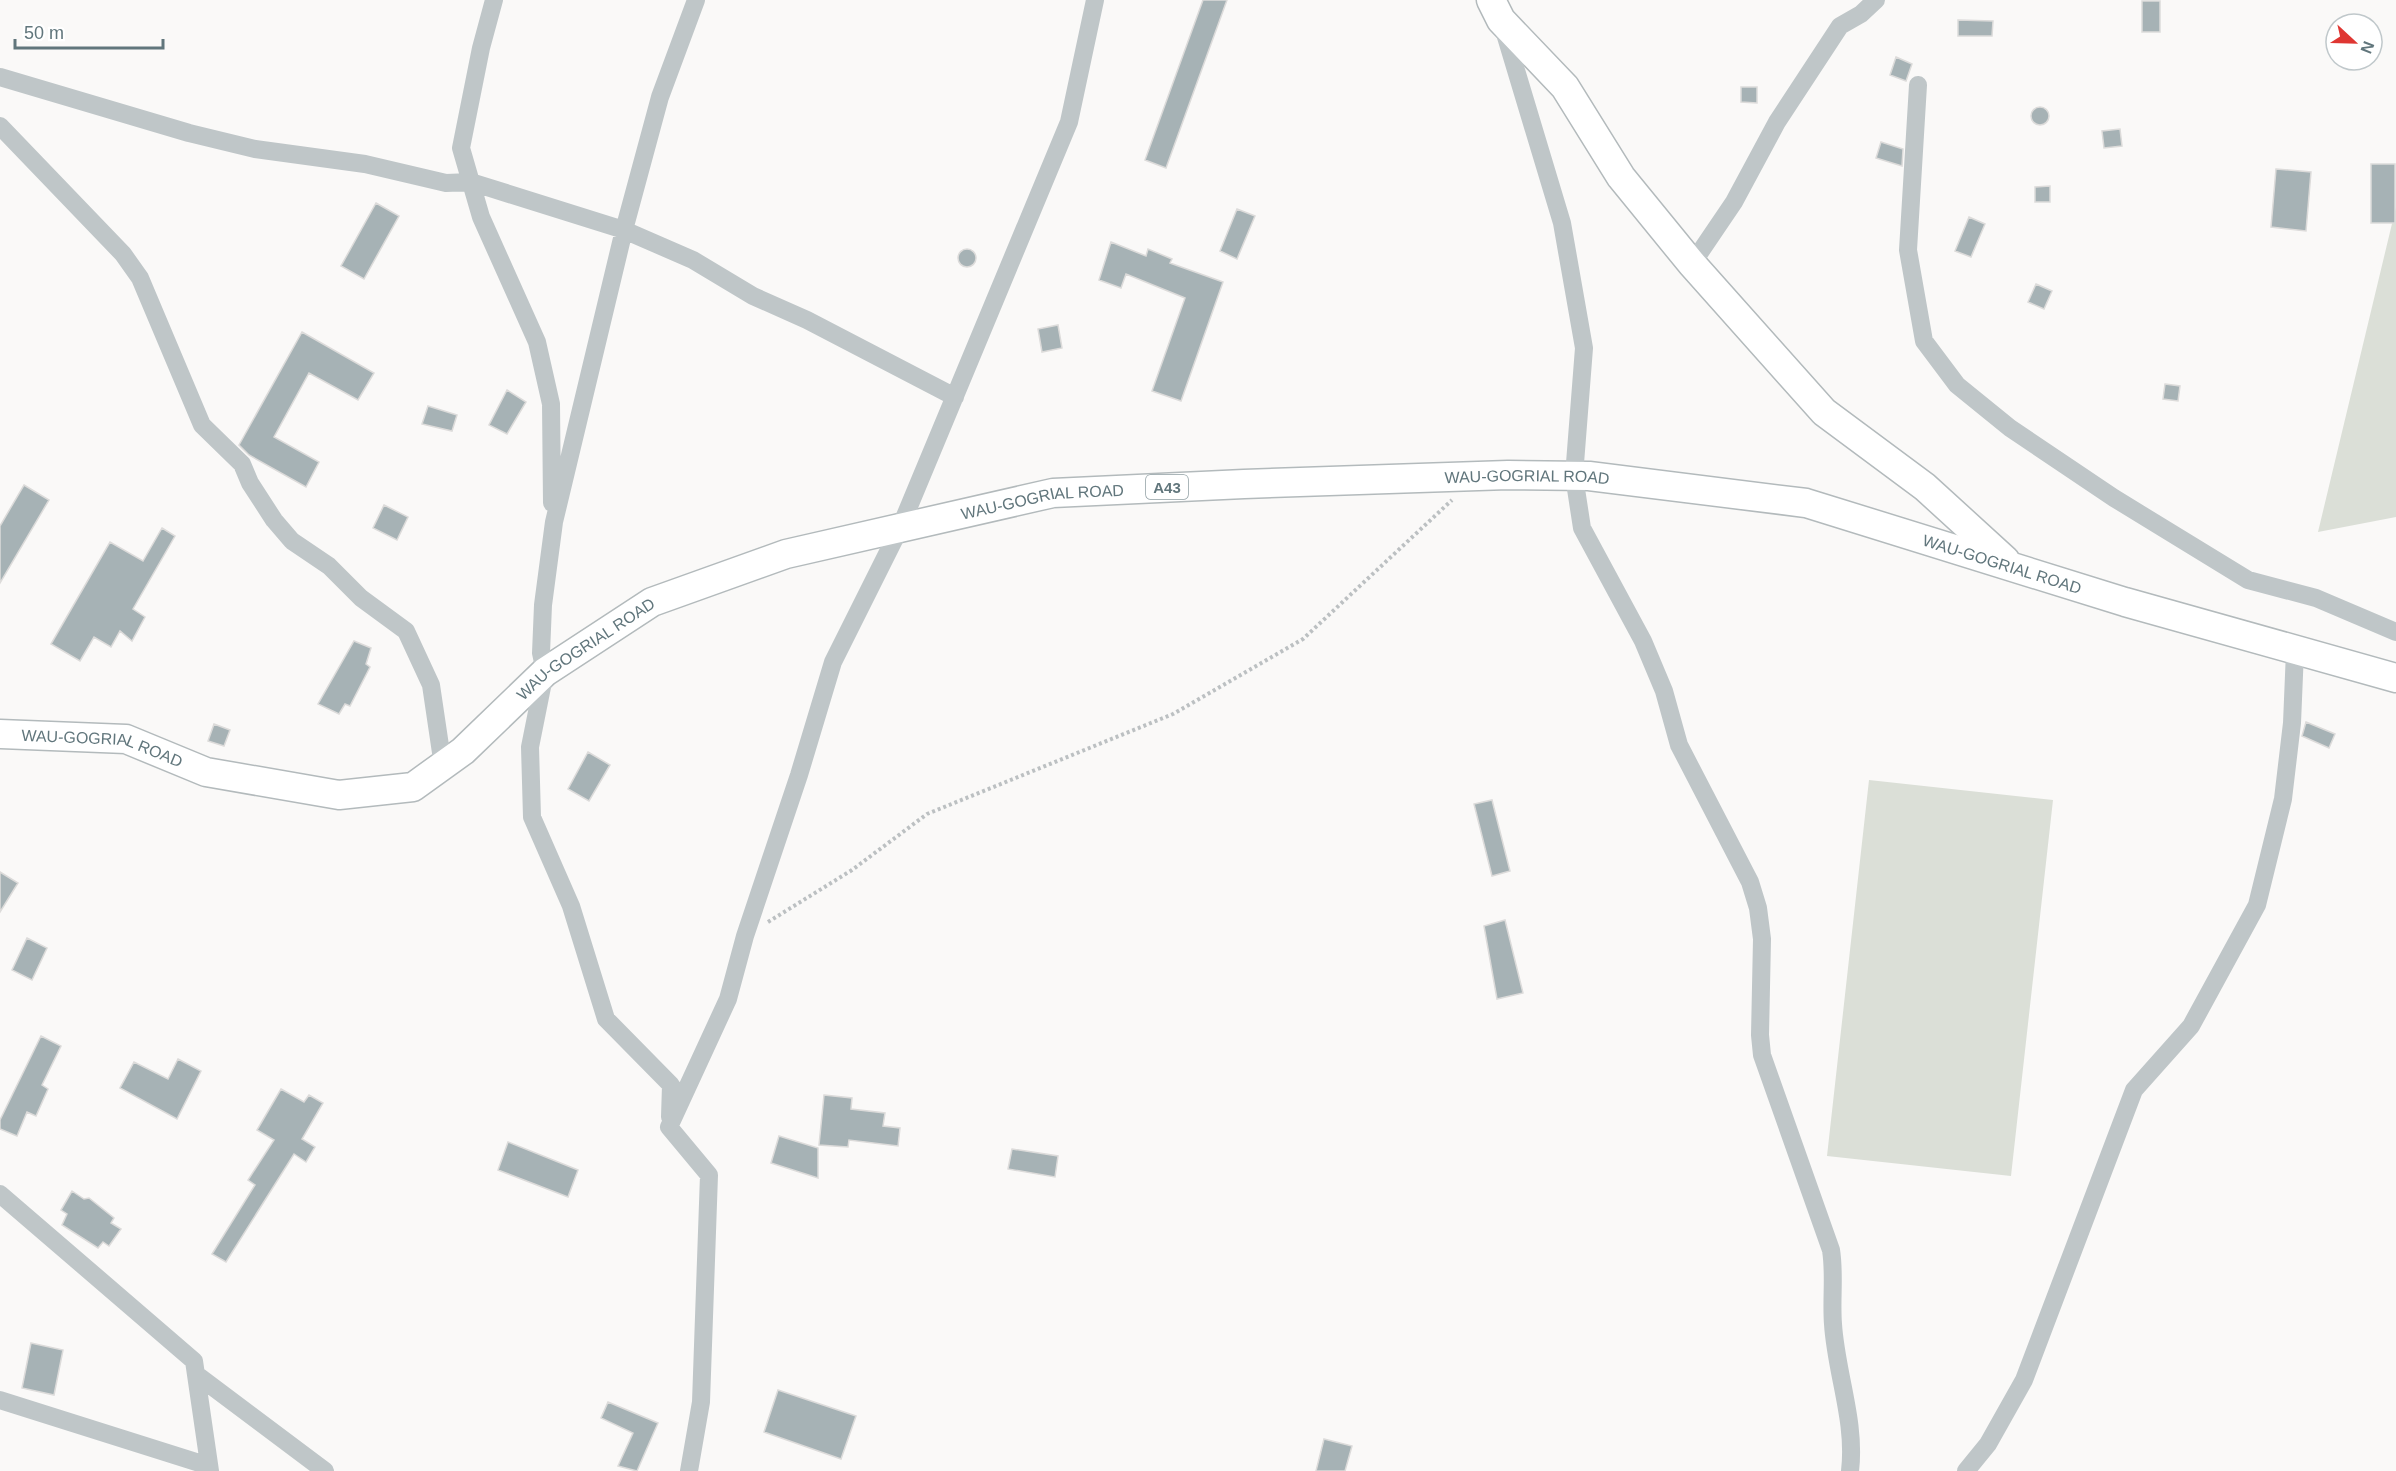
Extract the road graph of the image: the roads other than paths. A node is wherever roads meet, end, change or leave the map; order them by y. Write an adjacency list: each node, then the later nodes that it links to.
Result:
1 (494, 0): 9 (street)
2 (696, 0): 10 (street)
3 (1095, 0): 12 (street)
4 (1876, 0): 11 (street)
5 (1496, 10): 11 (main road); 13 (street)
6 (0, 77): 9 (street)
7 (1918, 85): 17 (street)
8 (0, 126): 22 (street)
9 (471, 182): 10 (street); 14 (street)
10 (624, 230): 12 (street); 14 (street)
11 (1692, 264): 16 (main road)
12 (955, 397): 15 (street)
13 (1574, 476): 15 (main road, WAU-GOGRIAL ROAD / A43); 16 (main road, WAU-GOGRIAL ROAD / A43); 30 (street)
14 (554, 522): 19 (street)
15 (900, 528): 19 (main road, WAU-GOGRIAL ROAD / A43); 23 (street)
16 (2012, 567): 18 (main road, WAU-GOGRIAL ROAD / A43)
17 (2396, 632)
18 (2295, 651): 20 (main road, WAU-GOGRIAL ROAD / A43); 31 (street)
19 (545, 672): 22 (main road, WAU-GOGRIAL ROAD / A43); 23 (street)
20 (2396, 678)
21 (0, 734): 22 (main road, WAU-GOGRIAL ROAD / A43)
22 (443, 765)
23 (669, 1127): 29 (street)
24 (0, 1194): 25 (street)
25 (197, 1375): 27 (street); 28 (street)
26 (0, 1400): 27 (street)
27 (210, 1468)
28 (325, 1471)
29 (689, 1471)
30 (1850, 1471)
31 (1965, 1471)

